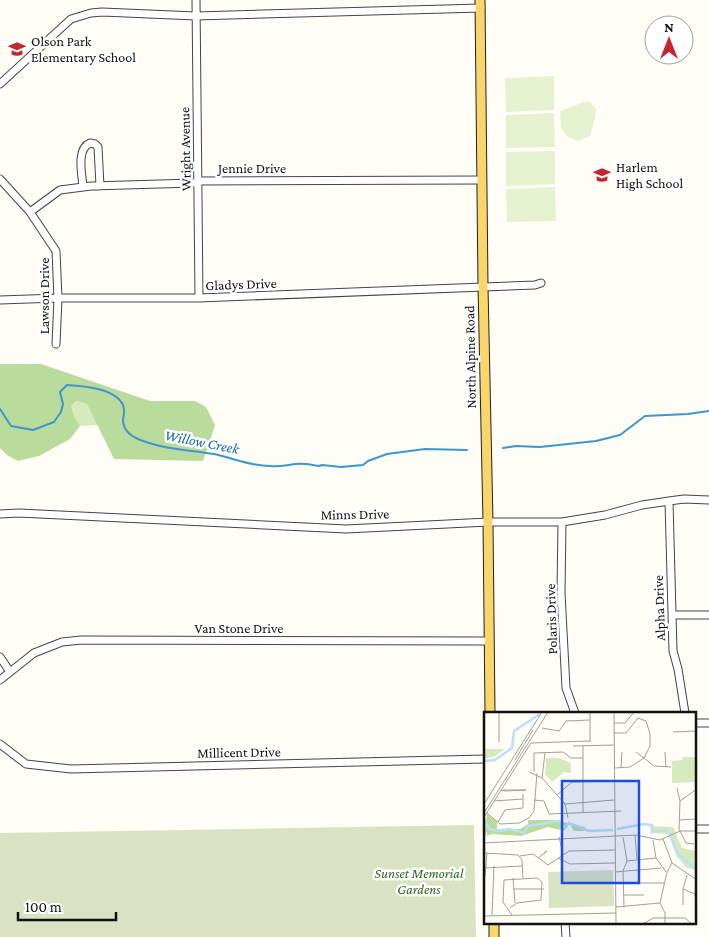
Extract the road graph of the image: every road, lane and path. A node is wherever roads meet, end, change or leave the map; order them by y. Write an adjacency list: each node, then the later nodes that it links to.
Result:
1 (196, 0): 3 (street, Wright Avenue)
2 (481, 4): 3 (street); 7 (main road, North Alpine Road)
3 (196, 16): 4 (street); 6 (street, Wright Avenue)
4 (0, 84)
5 (0, 179): 10 (street, Lawson Drive)
6 (198, 180): 7 (street, Jennie Drive); 8 (street, Jennie Drive); 14 (street, Wright Avenue)
7 (482, 180): 12 (main road, North Alpine Road)
8 (100, 186): 9 (street, Jennie Drive); 9 (street)
9 (83, 187): 10 (street, Jennie Drive)
10 (30, 212): 13 (street, Lawson Drive)
11 (541, 283): 12 (street, Gladys Drive)
12 (483, 286): 14 (street, Gladys Drive); 20 (main road, North Alpine Road)
13 (58, 298): 14 (street, Gladys Drive); 15 (street, Gladys Drive); 16 (street, Lawson Drive)
14 (199, 298)
15 (0, 300)
16 (56, 344)
17 (709, 500): 18 (street, Minns Drive)
18 (669, 501): 21 (street, Minns Drive); 22 (street, Alpha Drive)
19 (0, 514): 20 (street, Minns Drive)
20 (488, 522): 21 (street, Minns Drive); 24 (main road, North Alpine Road)
21 (562, 522): 29 (street, Polaris Drive)
22 (672, 615): 23 (street); 30 (street, Alpha Drive)
23 (709, 615)
24 (489, 641): 26 (street, Van Stone Drive); 28 (main road, North Alpine Road)
25 (0, 657): 26 (street)
26 (10, 672): 27 (street, Van Stone Drive)
27 (0, 680)
28 (490, 712)
29 (575, 712)
30 (685, 712)
31 (696, 723): 32 (street)
32 (709, 723)
33 (0, 744): 34 (street, Millicent Drive)
34 (484, 759)
35 (696, 829): 36 (street)
36 (709, 829)
37 (494, 924): 39 (main road)
38 (566, 924): 40 (street)
39 (494, 937)
40 (566, 937)

